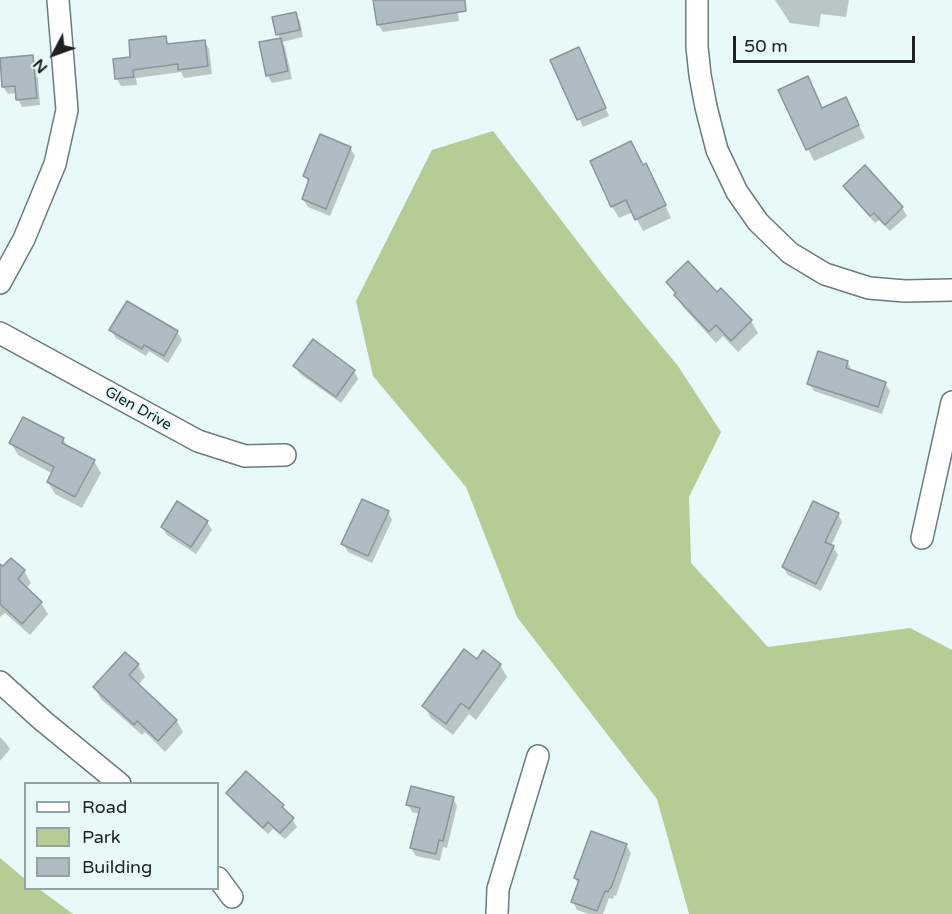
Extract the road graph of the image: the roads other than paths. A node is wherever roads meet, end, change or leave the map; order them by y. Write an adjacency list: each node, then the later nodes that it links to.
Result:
1 (58, 0): 3 (street)
2 (697, 0): 4 (street)
3 (0, 283)
4 (952, 290)
5 (0, 333): 7 (street, Glen Drive)
6 (952, 402): 8 (street)
7 (285, 455)
8 (922, 538)
9 (0, 682): 11 (street)
10 (538, 756): 14 (street)
11 (119, 782)
12 (219, 879): 13 (street)
13 (232, 897)
14 (497, 914)

